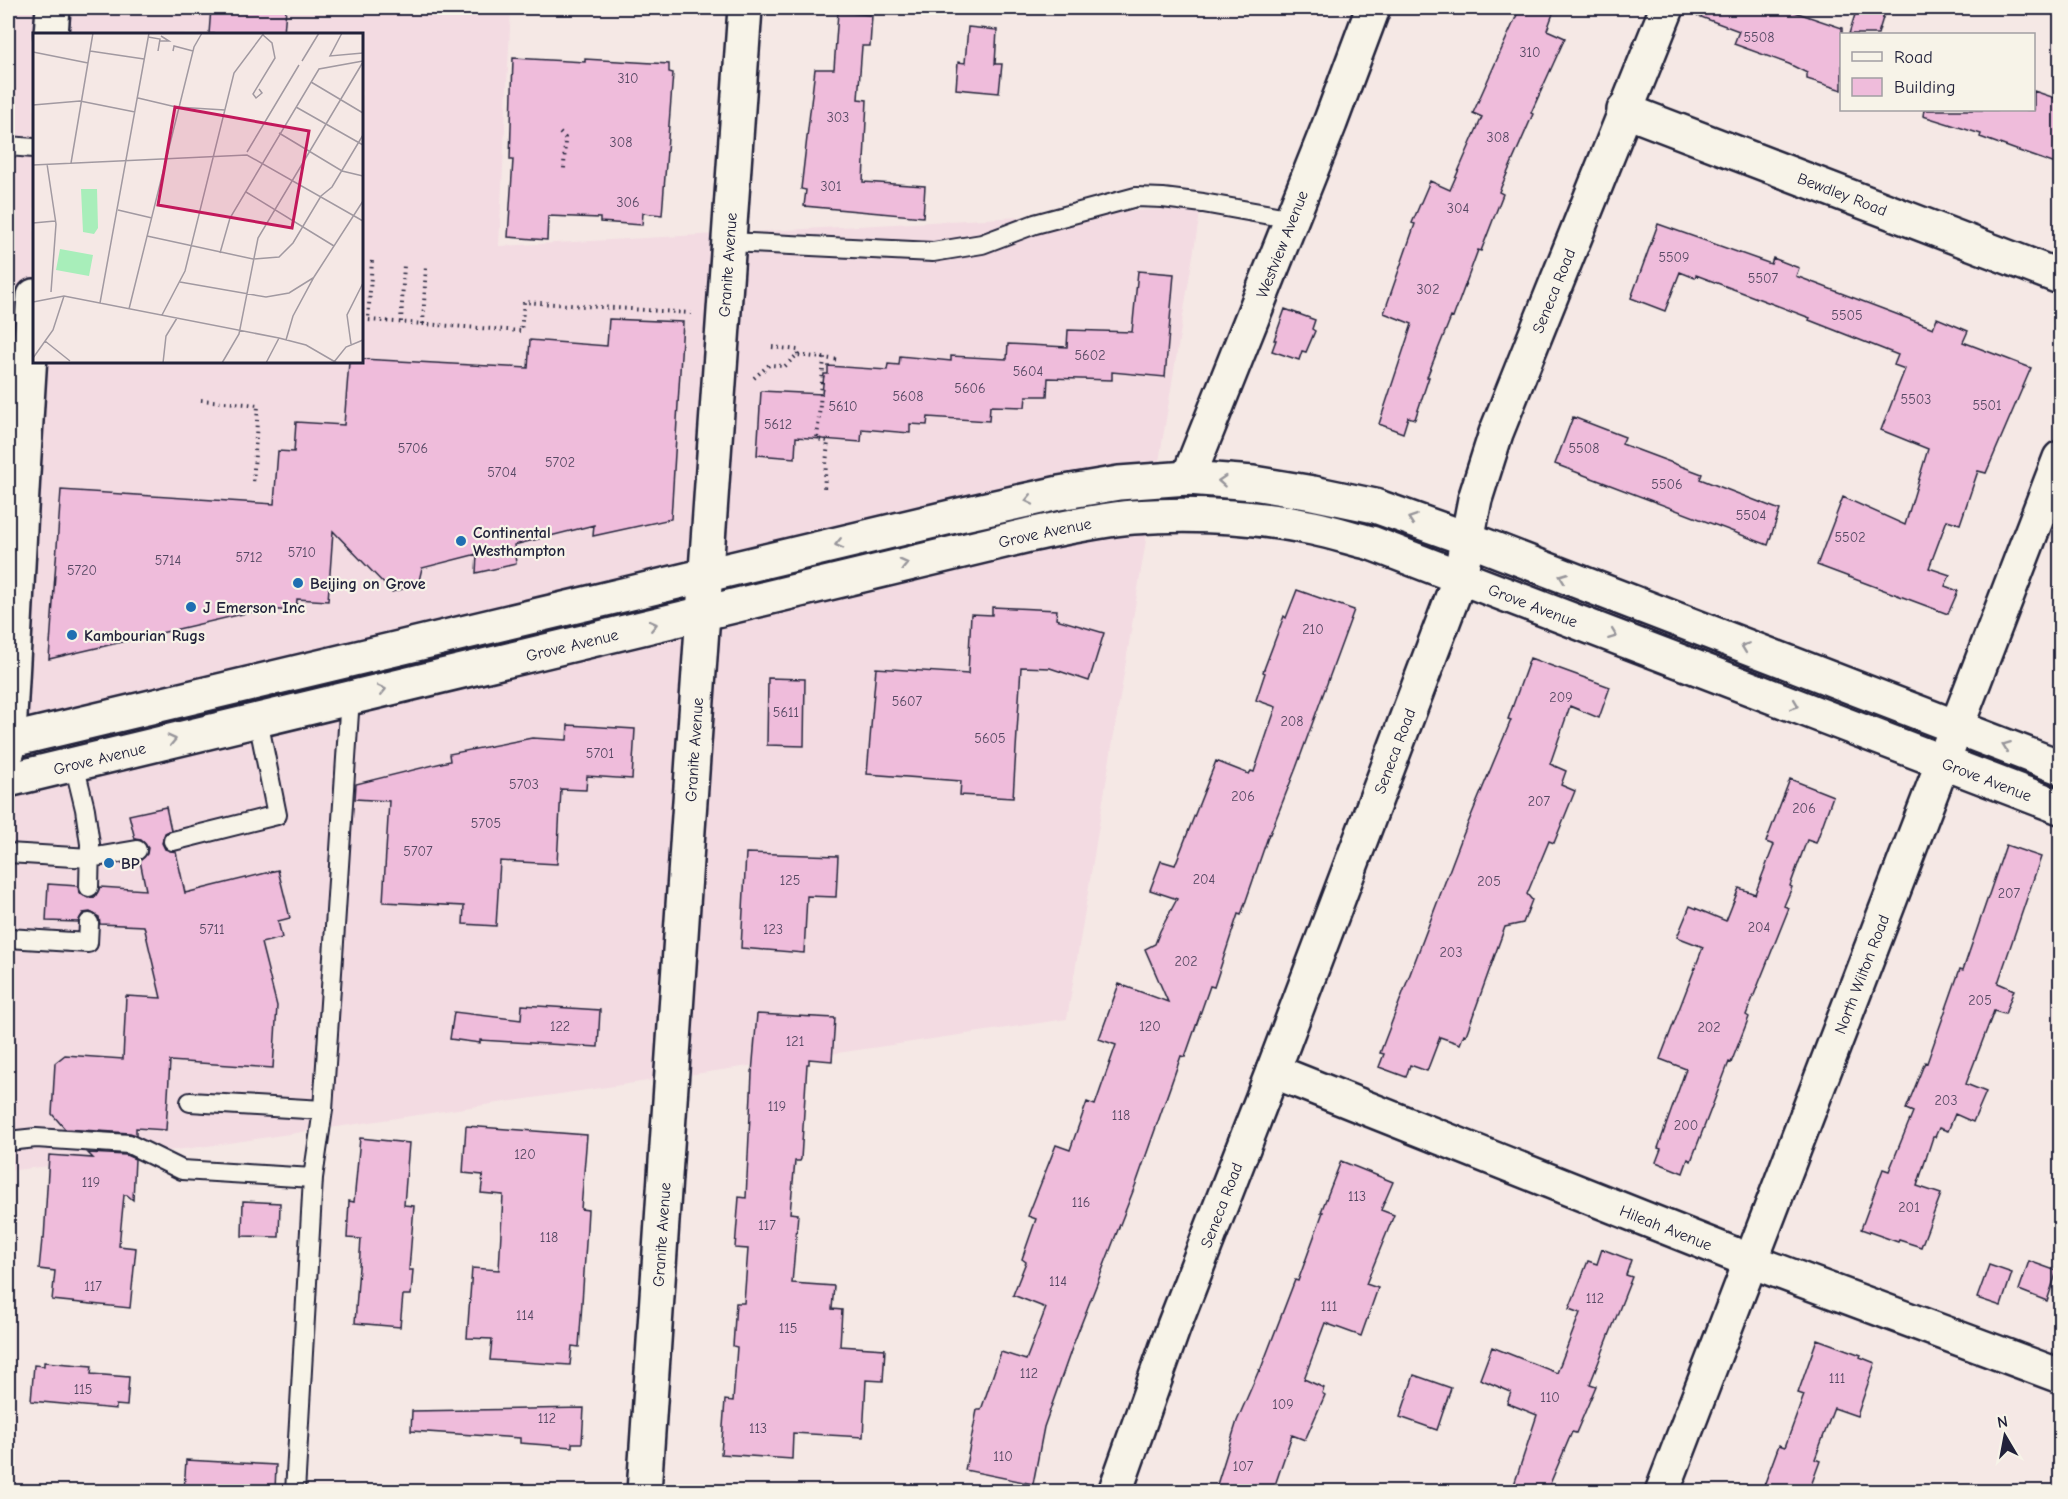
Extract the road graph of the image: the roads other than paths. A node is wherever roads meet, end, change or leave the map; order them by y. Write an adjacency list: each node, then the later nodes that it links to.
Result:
1 (53, 8): 5 (street)
2 (745, 8): 10 (street, Granite Avenue)
3 (1373, 8): 9 (street, Westview Avenue)
4 (1667, 8): 6 (street, Seneca Road)
5 (51, 33)
6 (1624, 110): 11 (street, Bewdley Road); 16 (street, Seneca Road)
7 (8, 146): 8 (lane)
8 (33, 148)
9 (1293, 219): 10 (lane); 15 (street, Westview Avenue)
10 (729, 242): 17 (street, Granite Avenue)
11 (2061, 276)
12 (33, 305): 13 (street)
13 (15, 458): 23 (street)
14 (2061, 458): 22 (street, North Wilton Road)
15 (1188, 478): 16 (street, one-way to 15); 17 (street, one-way to 17)
16 (1468, 539): 18 (street, Seneca Road); 22 (street, one-way to 16)
17 (706, 575): 19 (street, Granite Avenue); 23 (street)
18 (1460, 577): 19 (street, Grove Avenue, one-way to 18); 25 (street, Grove Avenue, one-way to 25); 37 (street, Seneca Road)
19 (703, 612): 20 (street, Grove Avenue, one-way to 19); 45 (street, Granite Avenue)
20 (350, 697): 21 (street, Grove Avenue); 39 (lane)
21 (258, 720): 26 (street, Grove Avenue, one-way to 21); 30 (lane)
22 (1957, 728): 25 (street, North Wilton Road); 27 (street, one-way to 22)
23 (8, 741): 24 (street)
24 (8, 751)
25 (1944, 762): 29 (street, Grove Avenue); 42 (street, North Wilton Road)
26 (74, 764): 28 (street, Grove Avenue); 33 (lane)
27 (2061, 767)
28 (8, 780)
29 (2061, 807)
30 (173, 842)
31 (137, 850): 33 (lane)
32 (8, 853): 33 (lane)
33 (90, 858): 34 (lane)
34 (89, 887)
35 (89, 923): 36 (lane)
36 (8, 938)
37 (1273, 1071): 42 (street, Hileah Avenue); 46 (street, Seneca Road)
38 (190, 1102): 39 (lane)
39 (323, 1110): 41 (lane)
40 (8, 1141): 41 (lane)
41 (313, 1178): 44 (lane)
42 (1751, 1261): 43 (street, Hileah Avenue); 47 (street, North Wilton Road)
43 (2061, 1376)
44 (295, 1491)
45 (644, 1491)
46 (1114, 1491)
47 (1662, 1491)

